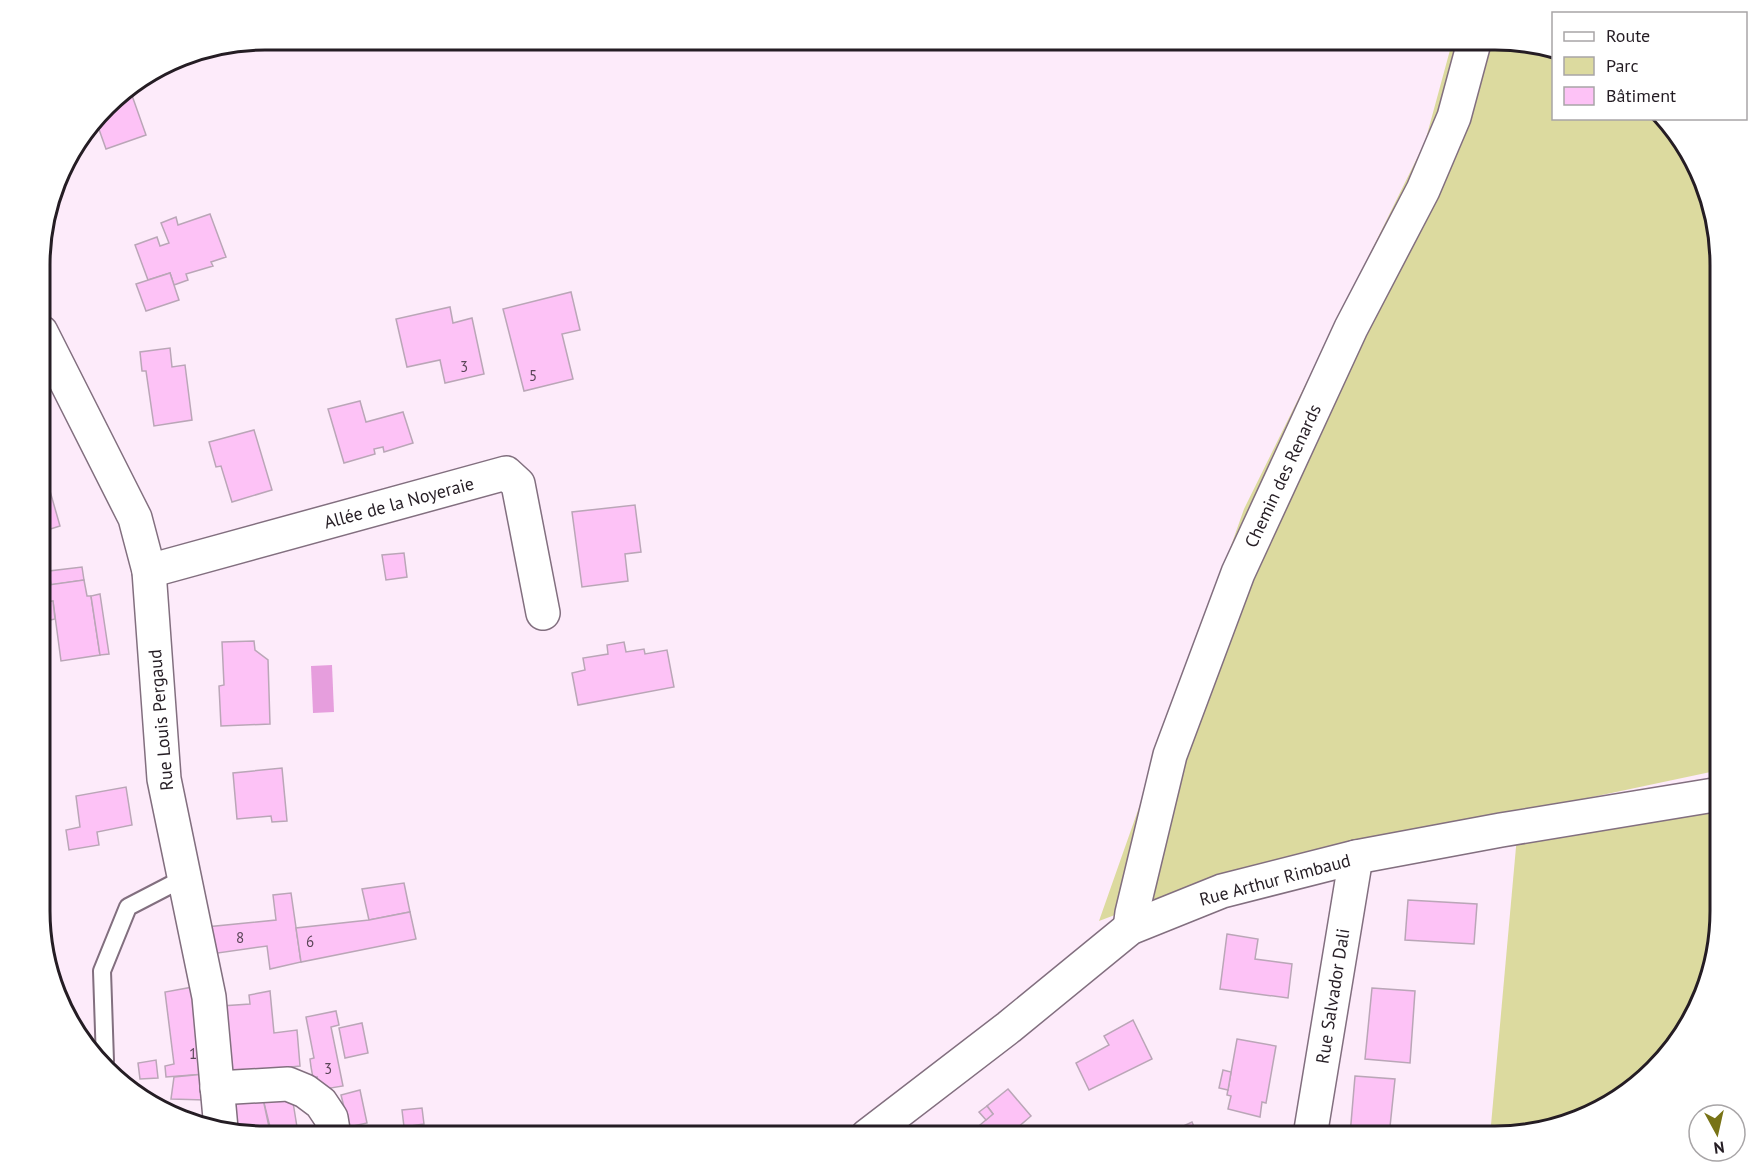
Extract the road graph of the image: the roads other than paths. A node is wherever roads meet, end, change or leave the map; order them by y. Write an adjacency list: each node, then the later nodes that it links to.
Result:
1 (1472, 50): 8 (street, Chemin des Renards)
2 (50, 350): 3 (street, Rue Louis Pergaud)
3 (149, 571): 4 (street, Allée de la Noyeraie); 7 (street, Rue Louis Pergaud)
4 (543, 613)
5 (1710, 796): 6 (street, Rue Arthur Rimbaud)
6 (1356, 857): 8 (street, Rue Arthur Rimbaud); 14 (street, Rue Salvador Dali)
7 (184, 878): 9 (lane); 10 (street, Rue Louis Pergaud)
8 (1130, 928): 13 (street, Rue Arthur Rimbaud)
9 (105, 1054)
10 (217, 1088): 11 (street, Rue Louis Pergaud); 12 (street)
11 (220, 1120)
12 (332, 1126)
13 (880, 1126)
14 (1312, 1126)

